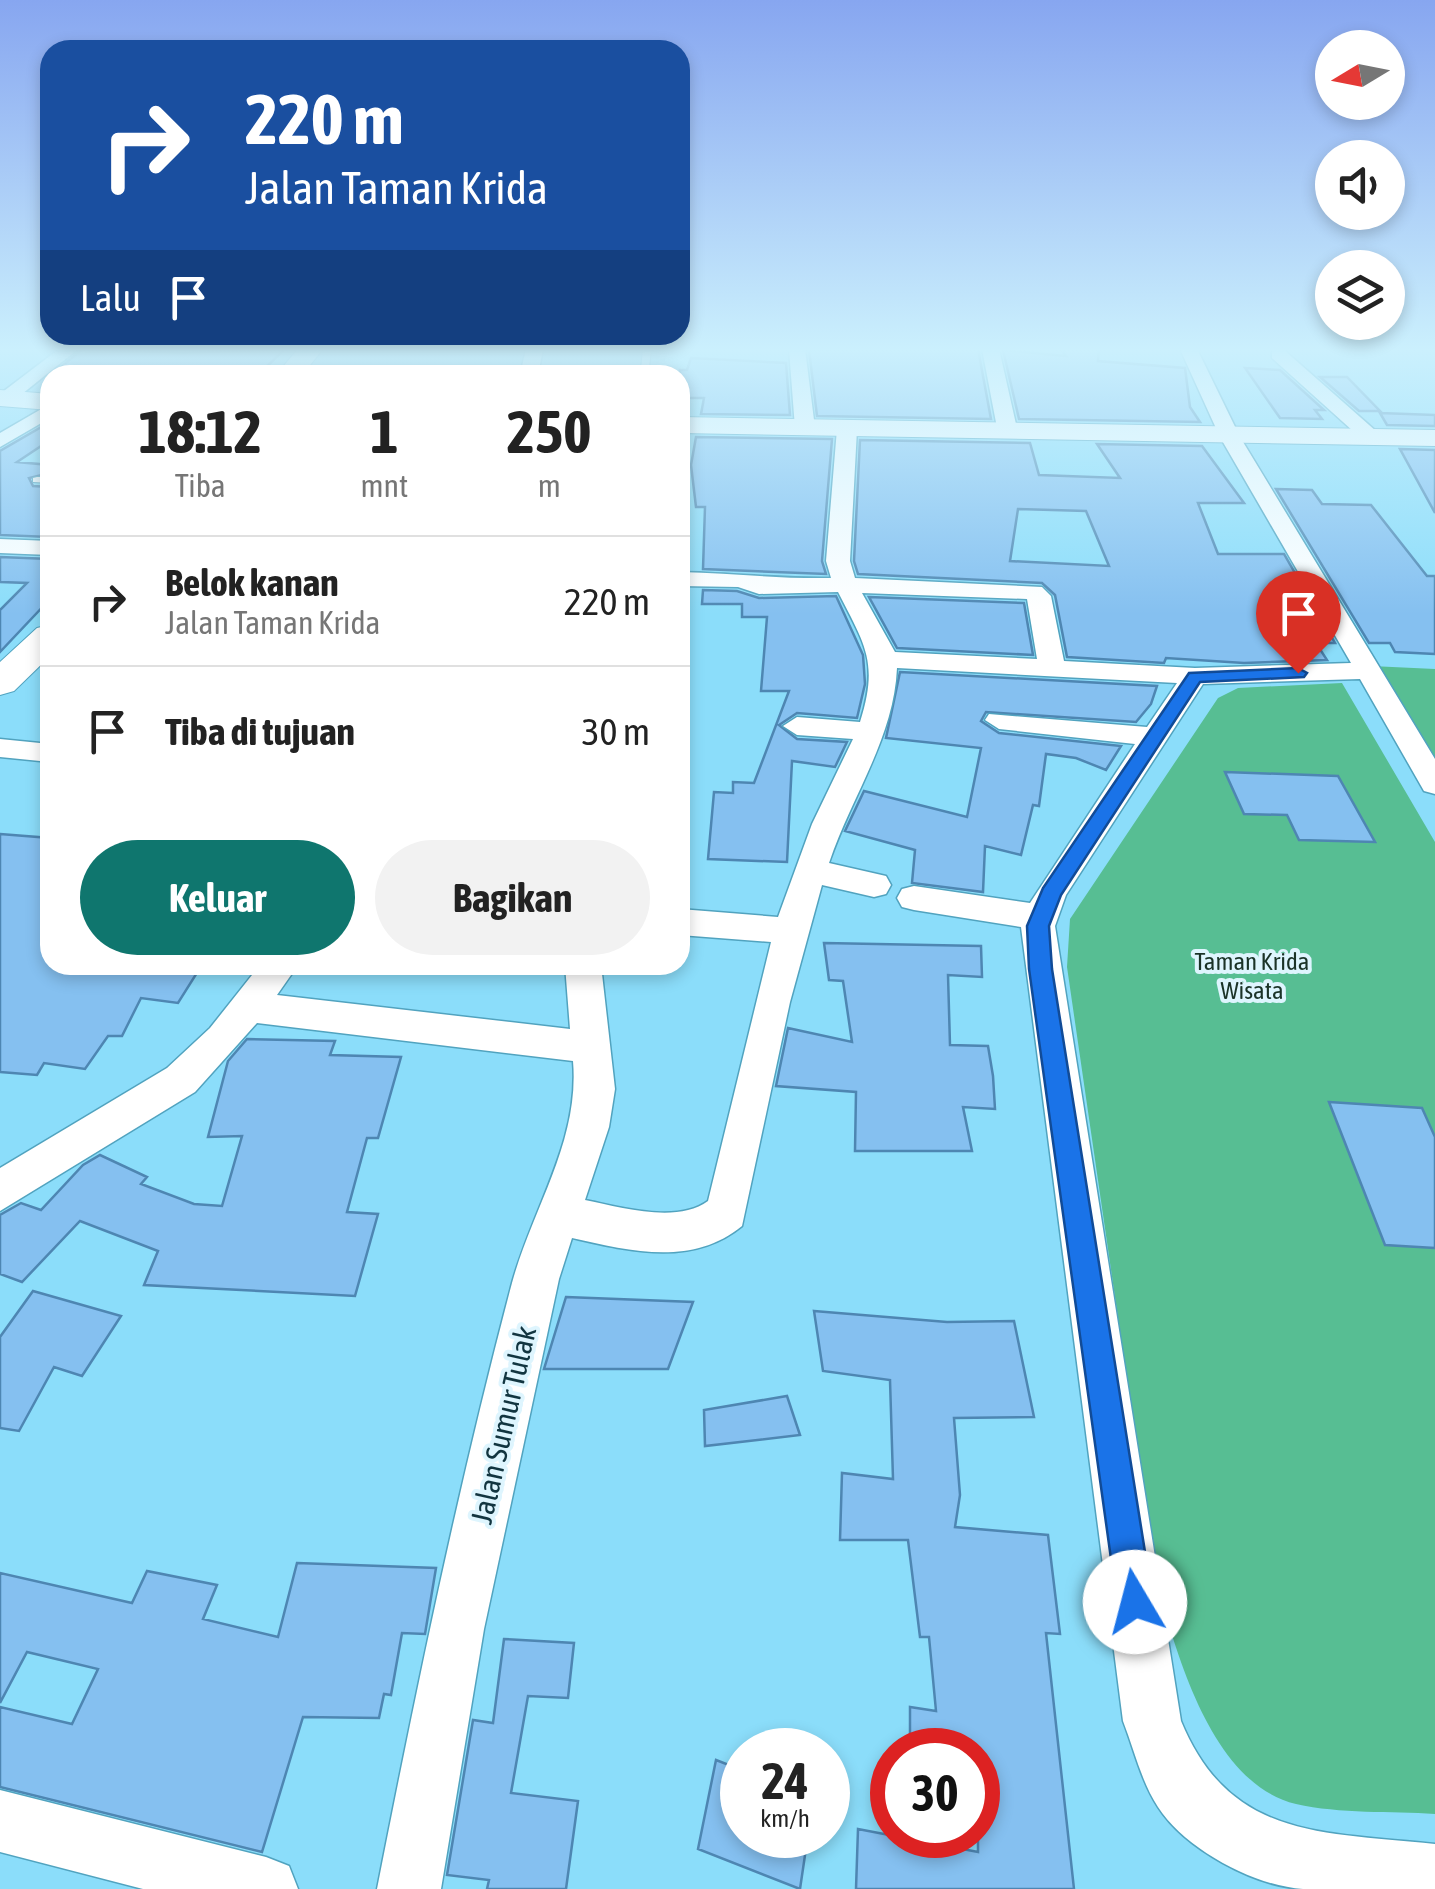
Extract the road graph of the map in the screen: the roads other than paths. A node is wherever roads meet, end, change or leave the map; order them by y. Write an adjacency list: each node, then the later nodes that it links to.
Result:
1 (847, 437): 10 (street)
2 (1230, 437): 14 (street)
3 (1407, 437): 4 (street)
4 (1435, 438)
5 (36, 480): 6 (lane)
6 (40, 480)
7 (0, 546): 8 (street)
8 (40, 548)
9 (690, 579): 10 (street)
10 (843, 585): 12 (street); 13 (street)
11 (40, 645): 16 (street)
12 (884, 659): 13 (street); 19 (street)
13 (1052, 667): 15 (street)
14 (1366, 671): 15 (street); 23 (street)
15 (1195, 676): 20 (street)
16 (0, 683)
17 (1000, 720): 20 (street)
18 (797, 726): 19 (street)
19 (874, 732): 24 (street)
20 (1158, 736): 27 (street)
21 (0, 748): 22 (street)
22 (40, 751)
23 (1435, 784)
24 (811, 871): 25 (street); 29 (street)
25 (874, 885)
26 (914, 898): 27 (street)
27 (1042, 917): 37 (street)
28 (690, 923): 29 (street)
29 (794, 930): 35 (street)
30 (272, 975): 32 (street)
31 (584, 975): 33 (street, Jalan Sumur Tulak)
32 (248, 1007): 33 (street); 34 (street)
33 (591, 1046): 35 (street, Jalan Sumur Tulak)
34 (0, 1191)
35 (556, 1214): 39 (street, Jalan Sumur Tulak)
36 (0, 1821): 38 (street)
37 (1435, 1876)
38 (266, 1889)
39 (409, 1889)

